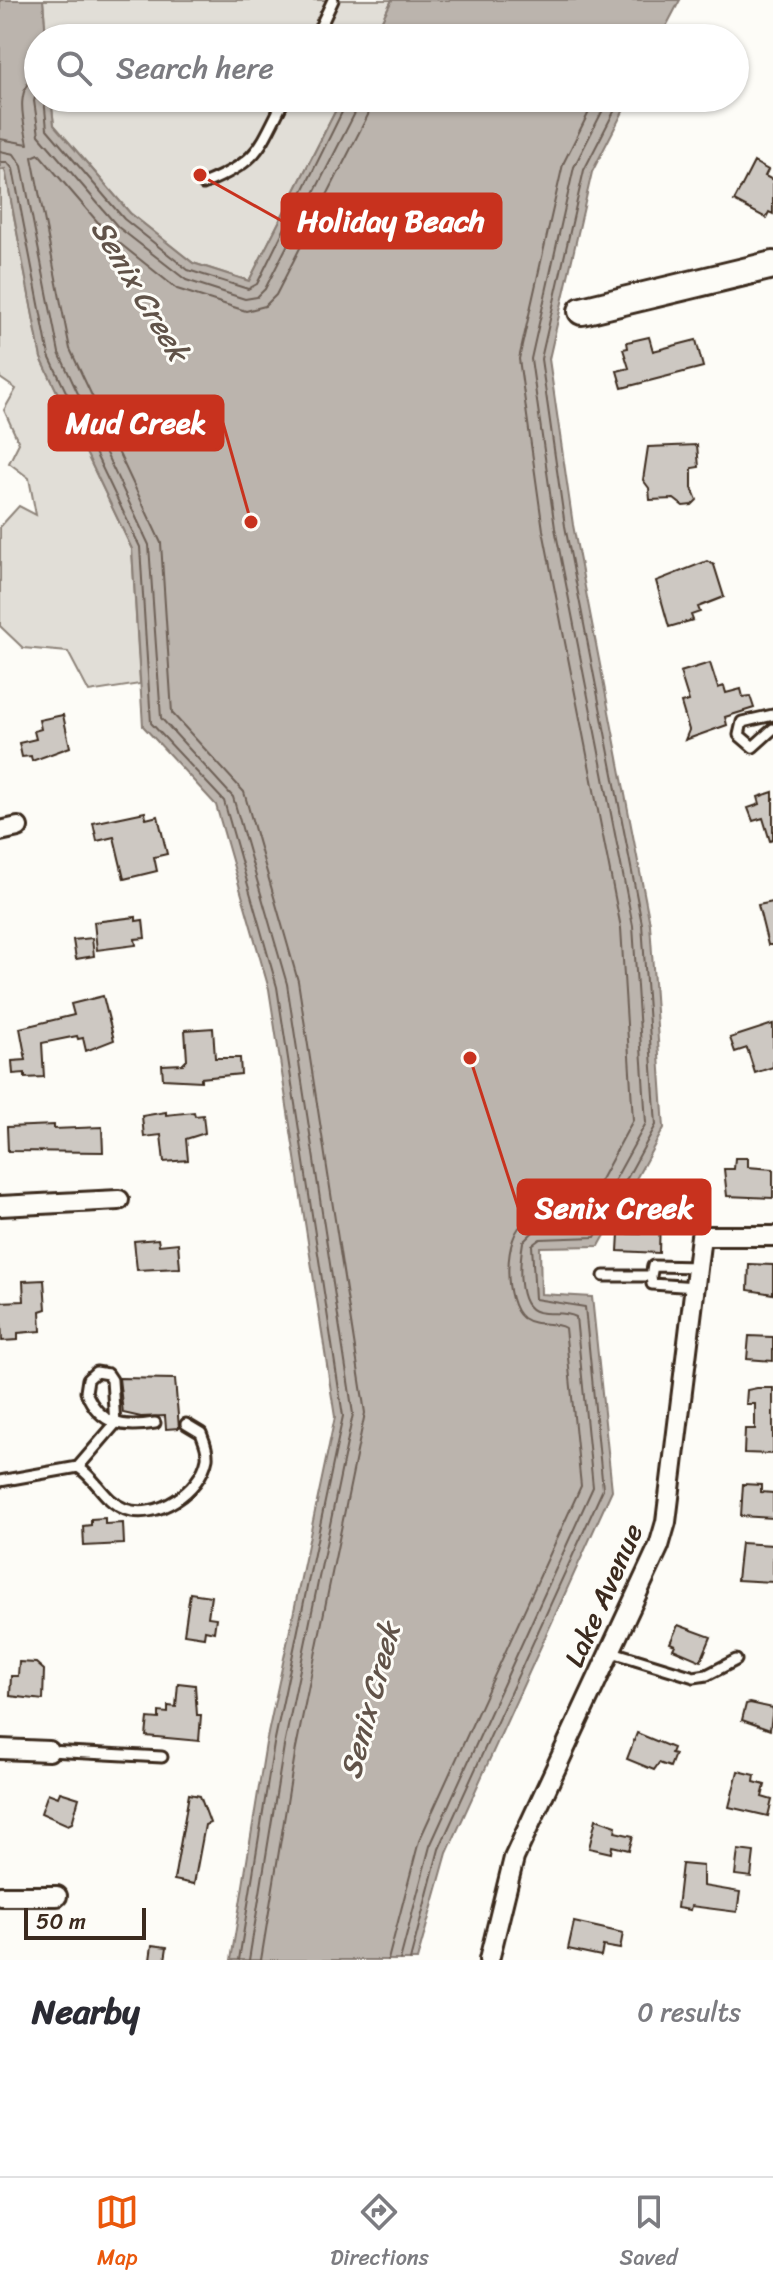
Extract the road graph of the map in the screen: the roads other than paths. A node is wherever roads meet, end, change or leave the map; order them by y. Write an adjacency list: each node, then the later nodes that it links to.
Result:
1 (333, 0): 2 (lane)
2 (322, 24)
3 (278, 112): 4 (lane)
4 (203, 184)
5 (773, 265): 6 (street)
6 (582, 311)
7 (773, 715): 8 (lane)
8 (773, 729)
9 (119, 1200): 10 (street)
10 (0, 1206)
11 (773, 1236): 12 (street, Lake Avenue)
12 (699, 1267): 14 (lane); 15 (street, Lake Avenue)
13 (604, 1276): 14 (lane)
14 (651, 1276): 15 (lane)
15 (696, 1287): 21 (street, Lake Avenue)
16 (155, 1423): 17 (lane)
17 (115, 1424): 17 (lane); 19 (lane)
18 (186, 1424): 19 (lane)
19 (78, 1467): 20 (lane)
20 (0, 1481)
21 (609, 1651): 22 (lane); 28 (street, Lake Avenue)
22 (736, 1660)
23 (0, 1749): 24 (street)
24 (49, 1751): 25 (lane)
25 (162, 1757)
26 (0, 1896): 27 (street)
27 (57, 1896)
28 (489, 1960)

